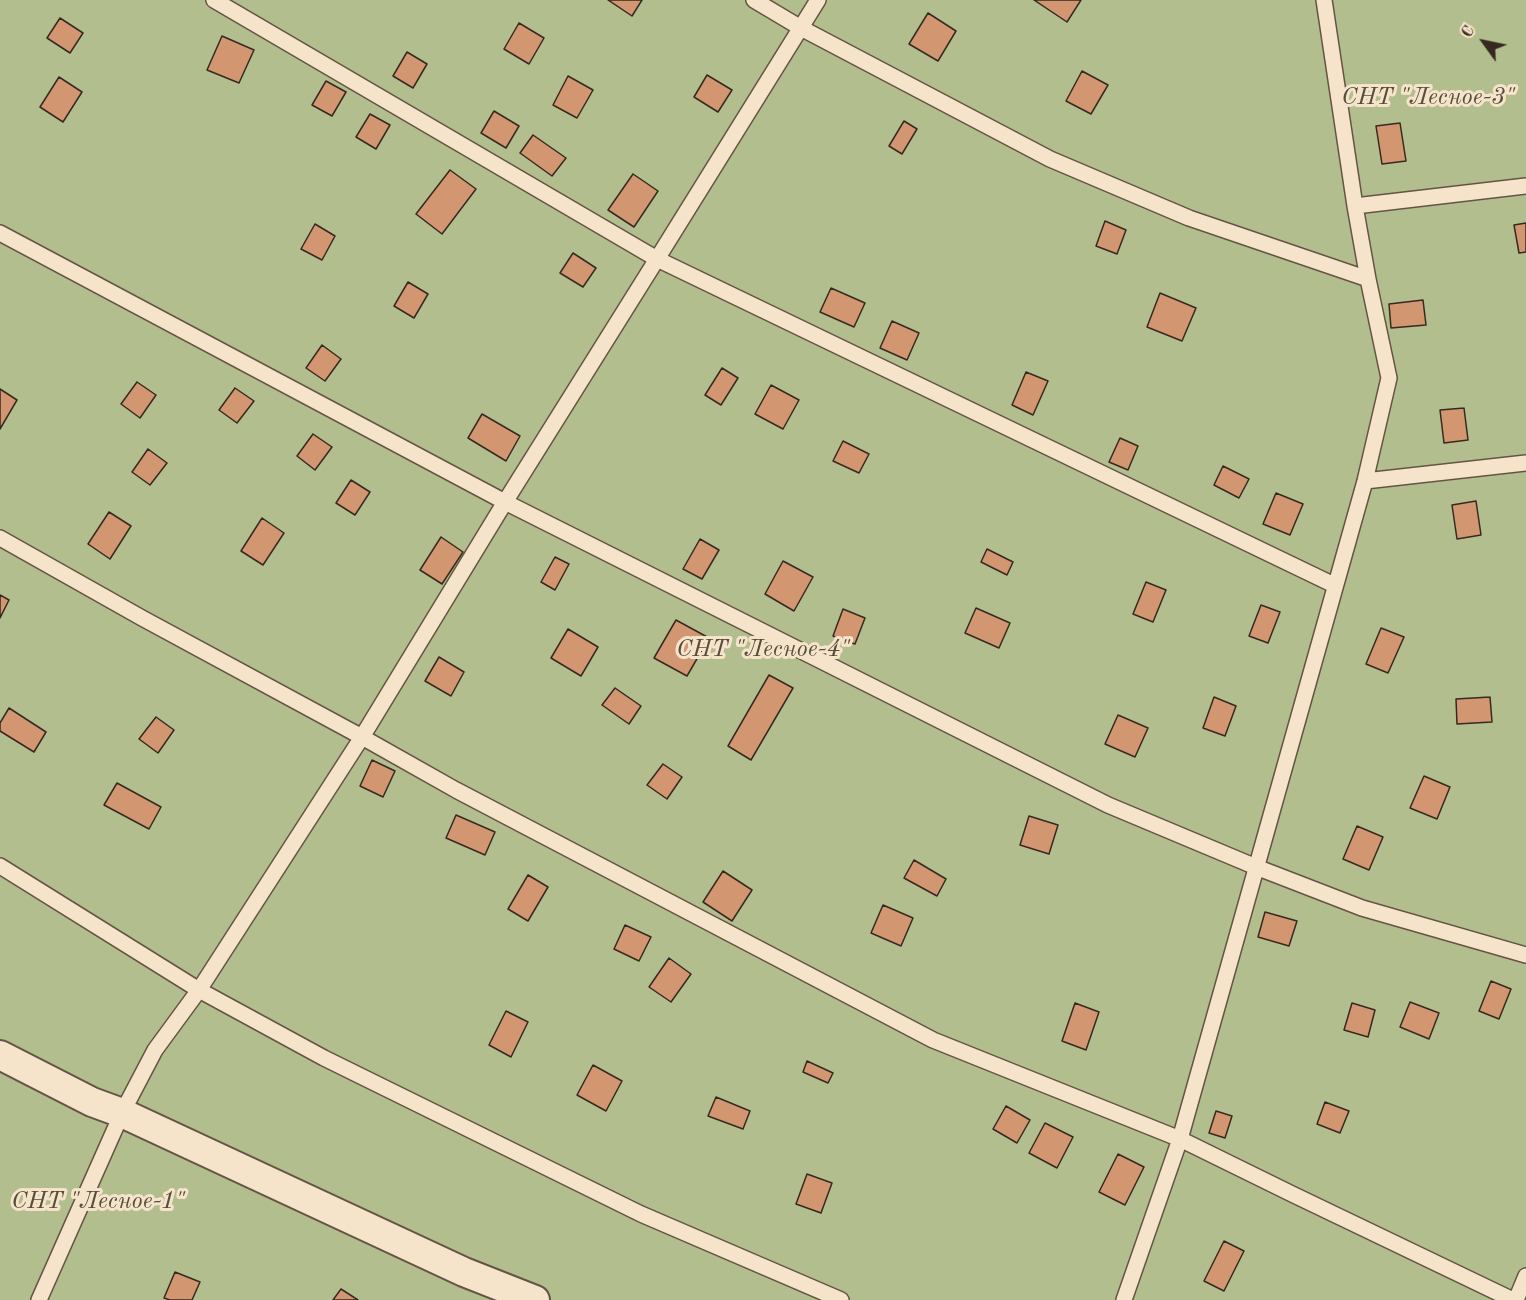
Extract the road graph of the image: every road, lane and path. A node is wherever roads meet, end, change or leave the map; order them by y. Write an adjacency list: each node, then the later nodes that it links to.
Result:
1 (214, 0): 9 (lane)
2 (754, 0): 5 (lane)
3 (818, 0): 5 (lane)
4 (1324, 0): 7 (lane)
5 (801, 28): 9 (lane); 10 (lane)
6 (1526, 186): 7 (lane)
7 (1355, 206): 10 (lane)
8 (0, 233): 13 (lane)
9 (657, 260): 13 (lane); 15 (lane)
10 (1368, 279): 12 (lane)
11 (1526, 463): 12 (lane)
12 (1365, 481): 15 (lane)
13 (505, 502): 16 (lane); 18 (lane)
14 (0, 538): 16 (lane)
15 (1334, 585): 18 (lane)
16 (362, 737): 20 (lane); 23 (lane)
17 (0, 866): 20 (lane)
18 (1256, 867): 19 (lane); 23 (lane)
19 (1526, 955)
20 (199, 990): 22 (lane); 27 (lane)
21 (0, 1055): 22 (street)
22 (122, 1113): 25 (lane); 26 (street)
23 (1180, 1139): 28 (lane); 29 (lane)
24 (1526, 1276): 29 (lane)
25 (39, 1300)
26 (535, 1300)
27 (841, 1300)
28 (1124, 1300)
29 (1515, 1300)

